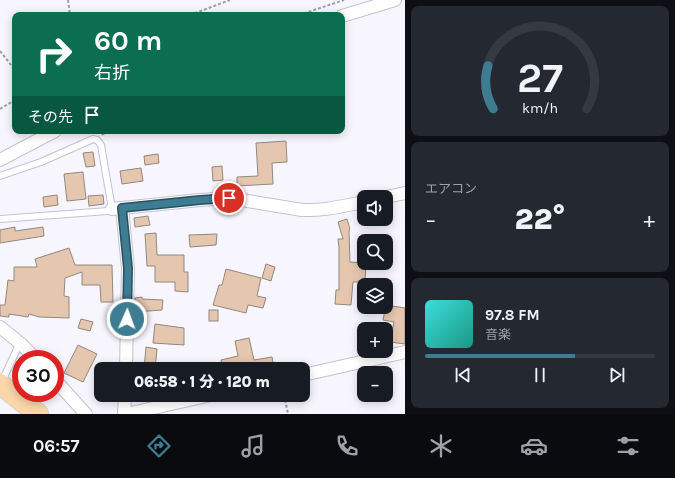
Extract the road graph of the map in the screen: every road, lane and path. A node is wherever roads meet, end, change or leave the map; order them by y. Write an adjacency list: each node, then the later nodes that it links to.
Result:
1 (68, 0): 5 (path)
2 (230, 0): 6 (path)
3 (344, 0): 7 (path)
4 (395, 0): 8 (street)
5 (70, 12)
6 (198, 12)
7 (308, 12)
8 (345, 15)
9 (0, 52): 10 (path)
10 (12, 66)
11 (12, 102): 12 (path)
12 (0, 109)
13 (49, 134): 14 (street)
14 (0, 160)
15 (0, 176): 19 (lane)
16 (405, 193): 17 (street)
17 (393, 196)
18 (357, 203): 19 (street)
19 (117, 209): 20 (lane); 25 (street)
20 (0, 219)
21 (0, 327): 22 (street)
22 (21, 344): 23 (street); 27 (lane)
23 (27, 350)
24 (405, 352): 26 (street)
25 (126, 362)
26 (310, 373)
27 (2, 379): 33 (main road)
28 (64, 390): 34 (street)
29 (125, 402): 32 (street)
30 (179, 402): 32 (street)
31 (285, 402): 35 (path)
32 (124, 413)
33 (38, 414)
34 (86, 414)
35 (288, 414)

